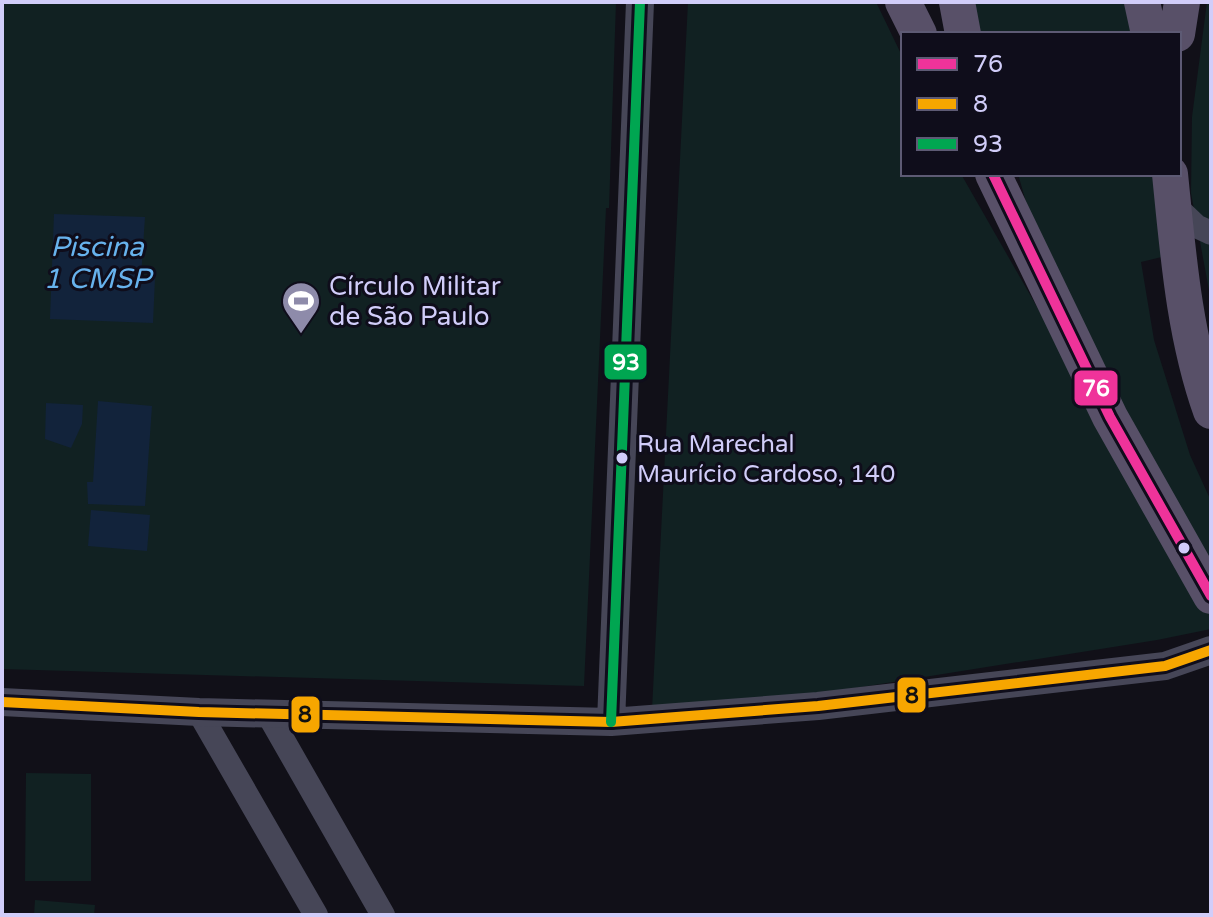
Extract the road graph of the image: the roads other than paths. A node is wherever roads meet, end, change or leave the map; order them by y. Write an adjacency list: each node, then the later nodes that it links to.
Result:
1 (640, 2): 21 (street)
2 (903, 2): 6 (main road)
3 (957, 2): 7 (main road)
4 (1142, 2): 8 (main road)
5 (1182, 2): 9 (main road)
6 (918, 32)
7 (963, 32)
8 (1149, 32)
9 (1177, 32)
10 (994, 176): 13 (main road)
11 (1004, 176): 13 (main road)
12 (1171, 189): 14 (street); 15 (main road)
13 (1014, 214): 16 (main road)
14 (1211, 233)
15 (1211, 411)
16 (1211, 596)
17 (1211, 650): 21 (street)
18 (2, 702): 19 (street)
19 (199, 712): 20 (street); 22 (street)
20 (267, 712): 21 (street); 23 (street)
21 (611, 722)
22 (316, 915)
23 (383, 915)

